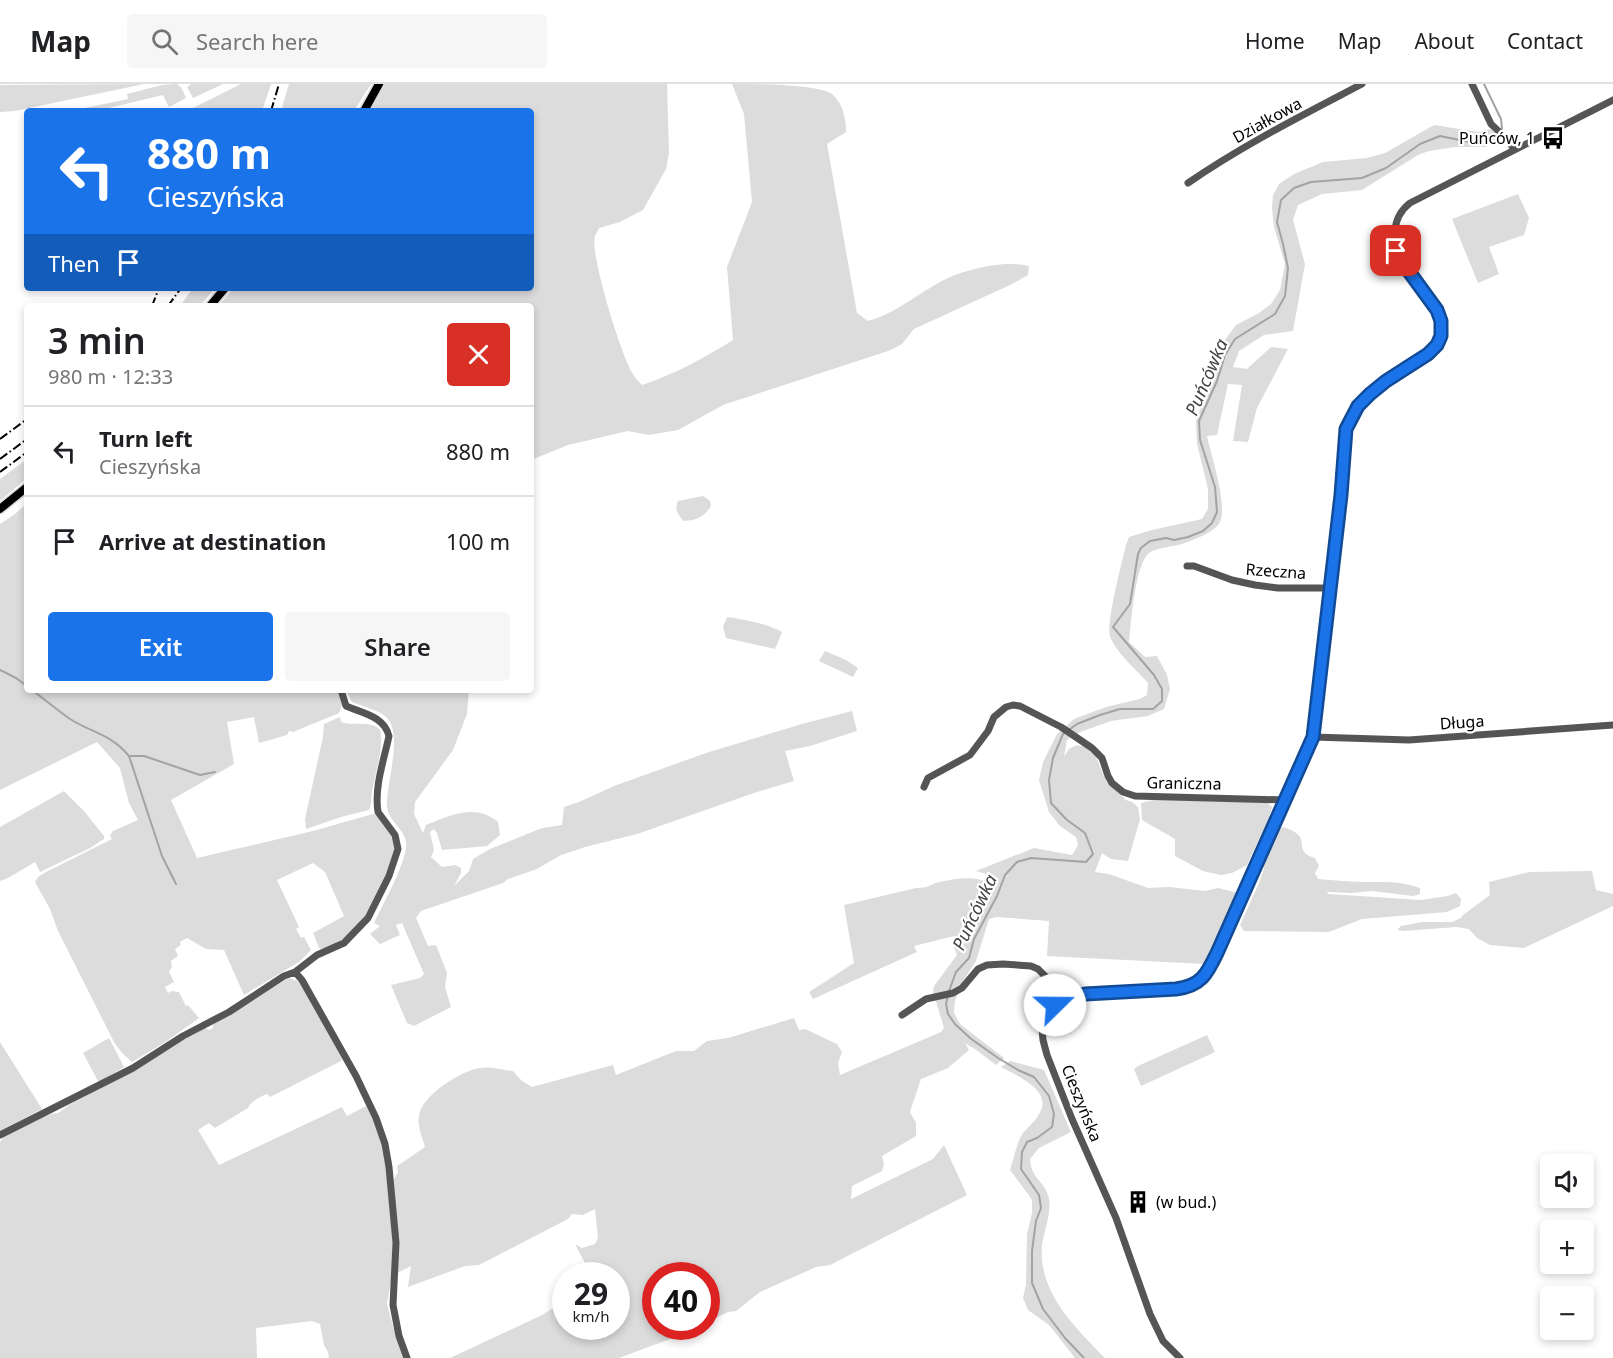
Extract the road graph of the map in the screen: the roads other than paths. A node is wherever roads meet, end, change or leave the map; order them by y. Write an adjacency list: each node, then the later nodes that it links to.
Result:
1 (379, 84): 5 (main road)
2 (1362, 84): 7 (street, Działkowa)
3 (1472, 84): 6 (street)
4 (1613, 100): 6 (street)
5 (366, 108)
6 (1514, 150): 13 (street)
7 (1188, 183)
8 (222, 291): 9 (main road)
9 (212, 303)
10 (24, 489): 11 (main road)
11 (0, 509)
12 (1187, 566): 13 (street, Rzeczna)
13 (1330, 588): 16 (street)
14 (341, 693): 19 (street)
15 (1613, 725): 16 (street, Długa)
16 (1313, 737): 18 (street)
17 (924, 787): 18 (street, Graniczna)
18 (1285, 800): 20 (street)
19 (295, 972): 22 (street); 23 (street)
20 (1055, 1005): 21 (street); 24 (street, Cieszyńska)
21 (902, 1015)
22 (0, 1134)
23 (407, 1358)
24 (1180, 1358)

